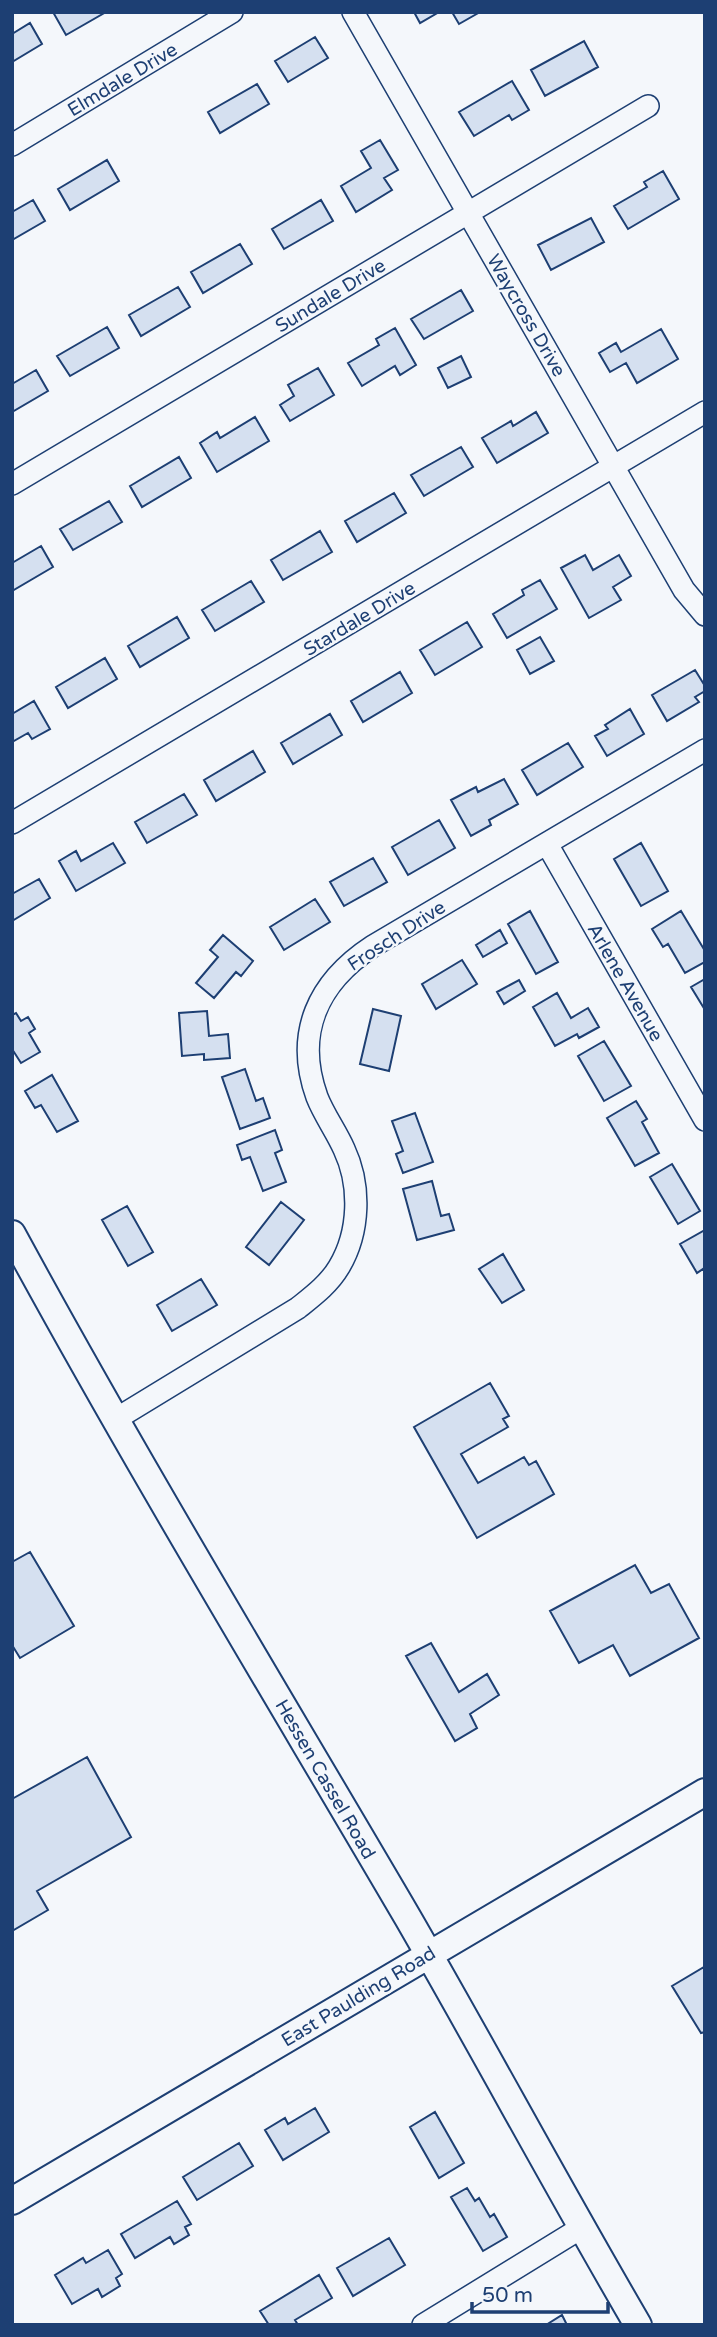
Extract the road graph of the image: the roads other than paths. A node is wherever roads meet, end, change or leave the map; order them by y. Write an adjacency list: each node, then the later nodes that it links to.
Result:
1 (232, 12): 4 (street, Elmdale Drive)
2 (353, 12): 5 (street, Waycross Drive)
3 (648, 106): 5 (street, Sundale Drive)
4 (12, 145)
5 (467, 214): 7 (street, Waycross Drive); 8 (street, Sundale Drive)
6 (705, 412): 7 (street, Stardale Drive)
7 (614, 466): 9 (street, Waycross Drive); 11 (street, Stardale Drive)
8 (12, 484)
9 (705, 615)
10 (705, 750): 12 (street, Frosch Drive)
11 (12, 823)
12 (547, 844): 13 (street, Arlene Avenue); 15 (street, Frosch Drive)
13 (705, 1120)
14 (12, 1234): 15 (main road, Hessen Cassel Road)
15 (116, 1419): 17 (main road, Hessen Cassel Road)
16 (705, 1792): 17 (main road, East Paulding Road)
17 (428, 1954): 18 (main road, East Paulding Road); 19 (main road, Hessen Cassel Road)
18 (12, 2201)
19 (582, 2228): 20 (street); 21 (main road, Hessen Cassel Road)
20 (423, 2325)
21 (638, 2325)

